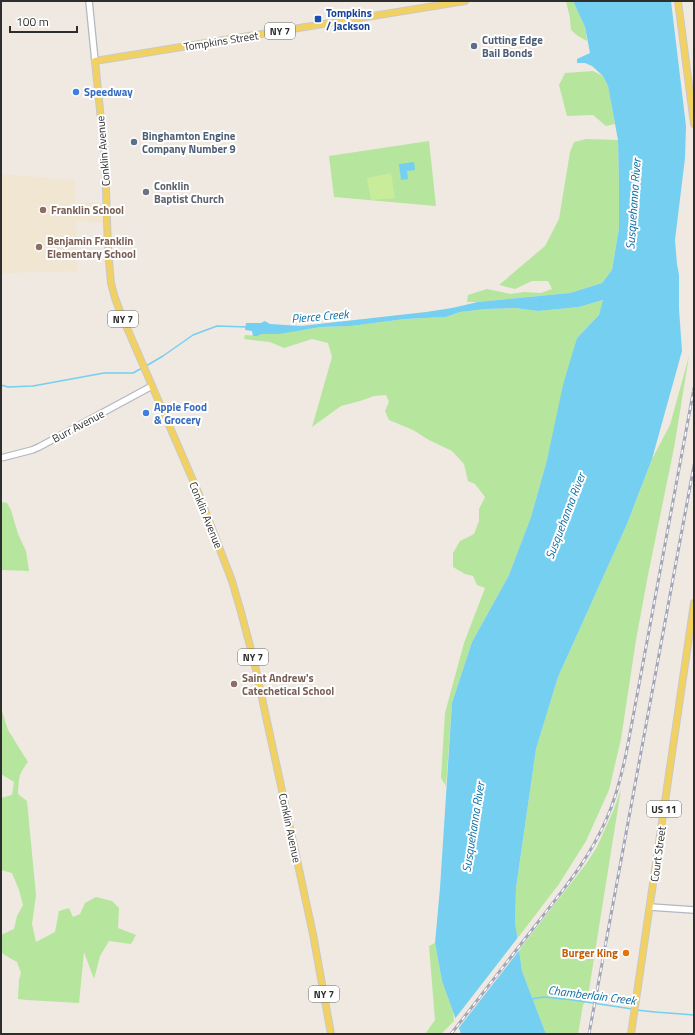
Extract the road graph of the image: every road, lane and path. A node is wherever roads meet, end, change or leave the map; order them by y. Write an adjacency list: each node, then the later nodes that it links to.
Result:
1 (89, 1): 4 (street, Conklin Avenue)
2 (465, 1): 4 (main road, Tompkins Street / NY 7)
3 (678, 1): 5 (main road)
4 (95, 61): 6 (main road, Conklin Avenue / NY 7)
5 (694, 124)
6 (152, 386): 7 (street, Burr Avenue); 11 (main road, Conklin Avenue / NY 7)
7 (1, 458)
8 (694, 603): 9 (main road, Court Street / US 11)
9 (650, 907): 10 (street); 12 (main road, Court Street / US 11)
10 (694, 910)
11 (331, 1034)
12 (631, 1034)

